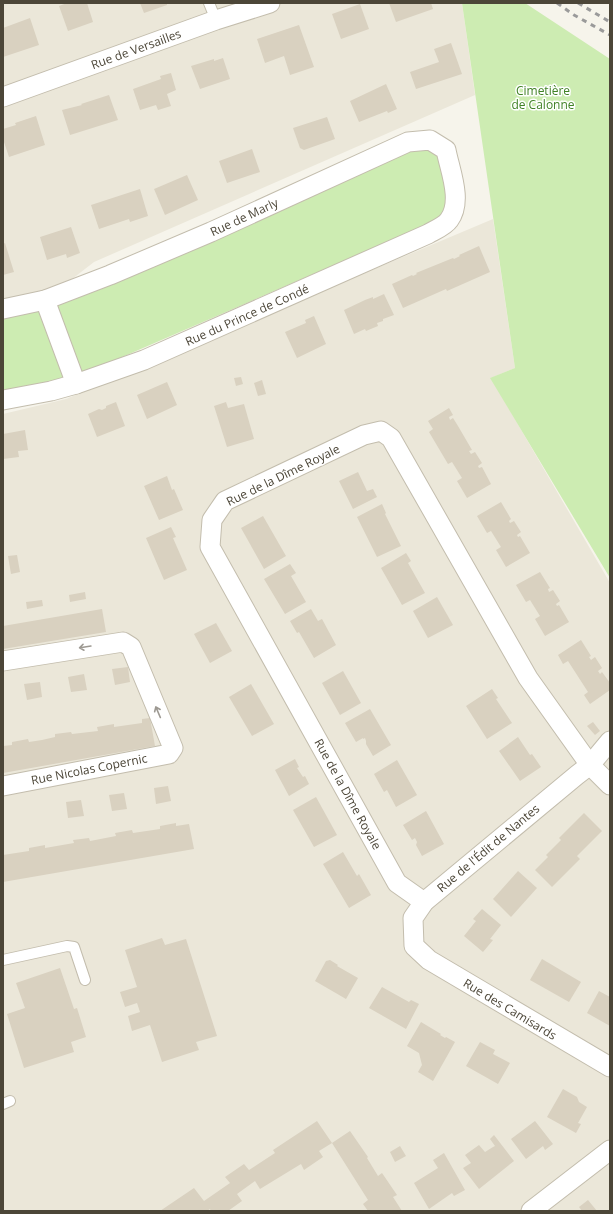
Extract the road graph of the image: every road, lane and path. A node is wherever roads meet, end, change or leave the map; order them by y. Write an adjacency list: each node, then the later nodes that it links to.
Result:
1 (270, 3): 2 (street, Rue de Versailles)
2 (212, 11): 3 (street, Rue de Versailles)
3 (3, 97)
4 (454, 187): 5 (street, Rue de Marly); 7 (street, Rue du Prince de Condé)
5 (45, 300): 6 (street, Rue de Marly); 7 (street)
6 (3, 309)
7 (76, 384): 8 (street, Rue du Prince de Condé)
8 (3, 400)
9 (3, 661): 13 (street, Rue Nicolas Copernic, one-way to 9)
10 (610, 741): 11 (street, Rue de l'Édit de Nantes)
11 (590, 765): 12 (street, Rue de la Dîme Royale); 14 (street, Rue de l'Édit de Nantes); 14 (street, Rue de la Dîme Royale)
12 (610, 785)
13 (3, 786)
14 (424, 902): 15 (street, Rue de l'Édit de Nantes)
15 (414, 946): 18 (street, Rue des Camisards)
16 (3, 960): 17 (lane)
17 (85, 980)
18 (610, 1068)
19 (610, 1150): 20 (street)
20 (531, 1211)

